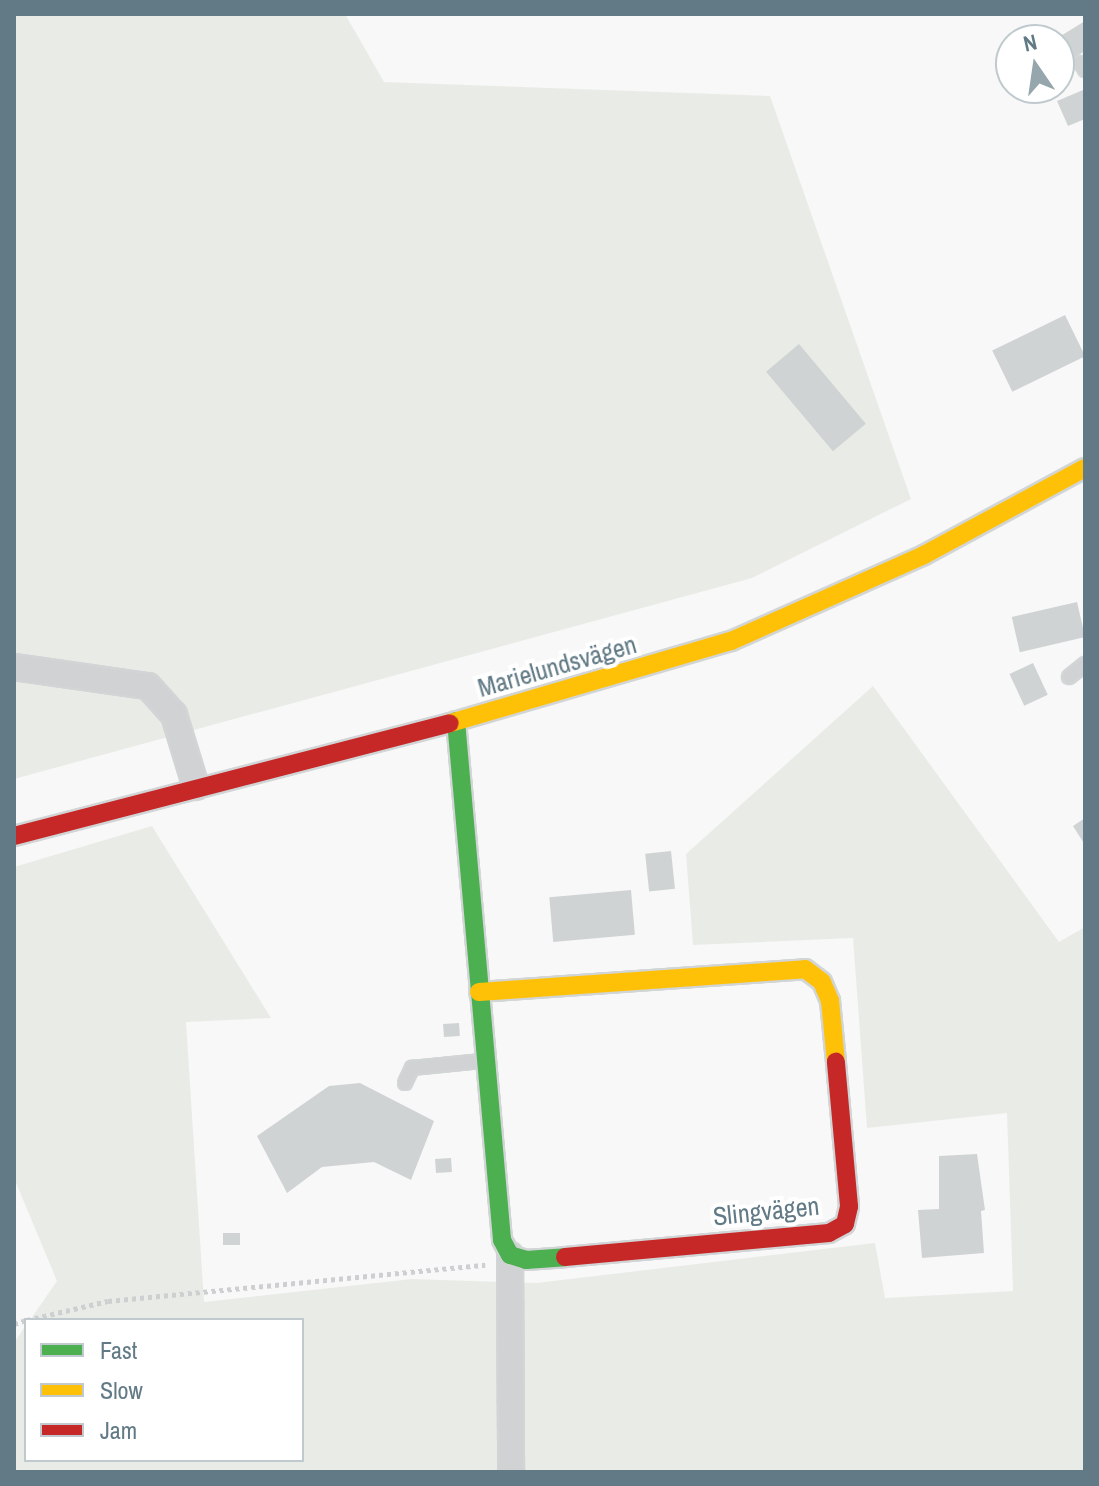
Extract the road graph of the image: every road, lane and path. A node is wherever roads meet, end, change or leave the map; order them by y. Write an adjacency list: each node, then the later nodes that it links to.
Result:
1 (1085, 468): 5 (street, Marielundsvägen)
2 (1085, 664): 4 (lane)
3 (14, 667): 6 (street)
4 (1069, 677)
5 (456, 721): 6 (street, Marielundsvägen); 8 (street)
6 (196, 787): 7 (street, Marielundsvägen)
7 (14, 836)
8 (479, 992): 9 (street); 11 (street, Slingvägen)
9 (486, 1061): 10 (lane); 11 (street)
10 (405, 1083)
11 (510, 1255): 12 (path); 13 (street)
12 (35, 1318)
13 (511, 1472)

